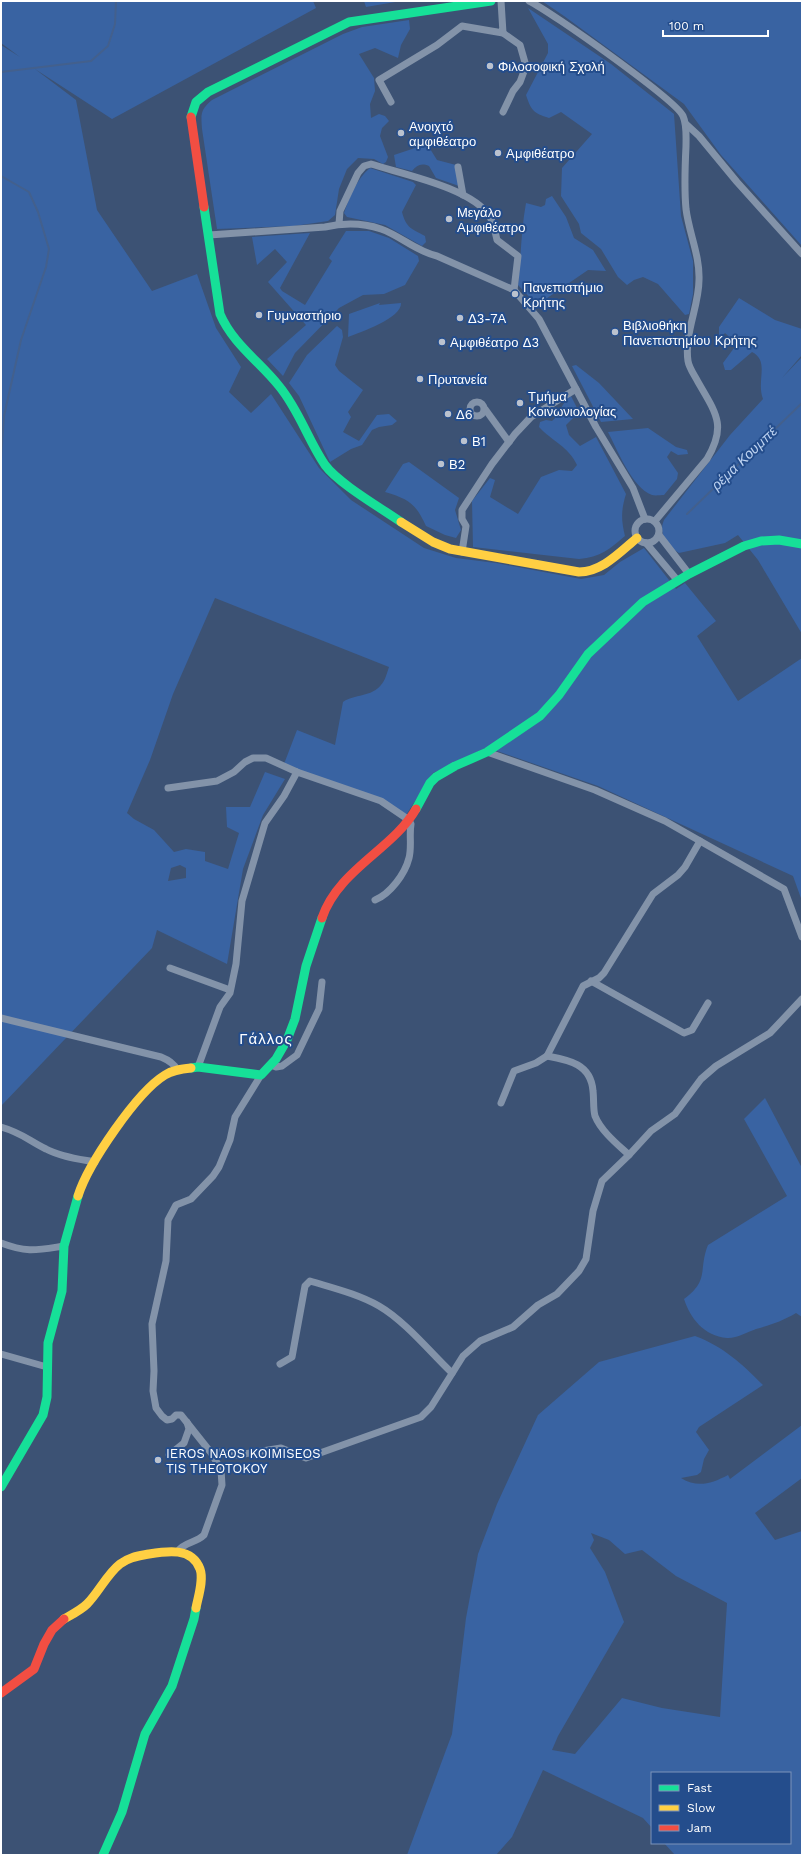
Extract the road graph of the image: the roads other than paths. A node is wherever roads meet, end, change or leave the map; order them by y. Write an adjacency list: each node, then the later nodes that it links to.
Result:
1 (491, 1): 11 (street)
2 (501, 1): 4 (street)
3 (529, 1): 7 (street)
4 (503, 33): 5 (street); 6 (street)
5 (391, 102)
6 (503, 112)
7 (686, 124): 12 (street); 18 (street)
8 (458, 167): 9 (street)
9 (463, 195): 10 (street); 13 (street)
10 (338, 224): 11 (street); 13 (street)
11 (209, 234): 23 (street)
12 (802, 254)
13 (514, 290): 14 (street)
14 (576, 388): 16 (street); 17 (street)
15 (485, 409): 16 (street)
16 (509, 442): 23 (street)
17 (645, 519): 18 (street); 20 (street)
18 (654, 521): 19 (street)
19 (659, 535): 21 (street); 24 (street)
20 (637, 538): 21 (street); 23 (street)
21 (646, 543): 25 (street)
22 (802, 544): 24 (street)
23 (462, 552)
24 (689, 574): 25 (street)
25 (678, 581): 26 (street)
26 (487, 752): 29 (street); 30 (street)
27 (297, 772): 28 (street); 29 (street); 36 (street)
28 (168, 788)
29 (409, 820): 31 (street); 41 (street)
30 (700, 841): 32 (street); 34 (street)
31 (375, 900)
32 (802, 937)
33 (170, 968): 36 (street)
34 (591, 981): 38 (street); 40 (street)
35 (322, 982): 41 (street)
36 (230, 990): 42 (street)
37 (802, 999): 47 (street)
38 (708, 1003)
39 (1, 1018): 43 (street)
40 (547, 1056): 45 (street); 47 (street)
41 (271, 1064): 44 (street)
42 (198, 1067): 43 (street); 44 (street)
43 (177, 1070): 48 (street)
44 (261, 1075): 55 (street)
45 (500, 1103)
46 (1, 1127): 48 (street)
47 (629, 1155): 54 (street)
48 (95, 1162): 50 (street)
49 (1, 1243): 50 (street)
50 (64, 1246): 53 (street)
51 (1, 1354): 53 (street)
52 (280, 1364): 54 (street)
53 (47, 1367): 58 (street)
54 (452, 1373): 56 (street)
55 (185, 1418): 56 (street); 57 (street)
56 (212, 1454): 59 (street)
57 (169, 1456)
58 (1, 1487)
59 (178, 1551): 60 (street); 61 (street)
60 (1, 1693)
61 (104, 1855)

